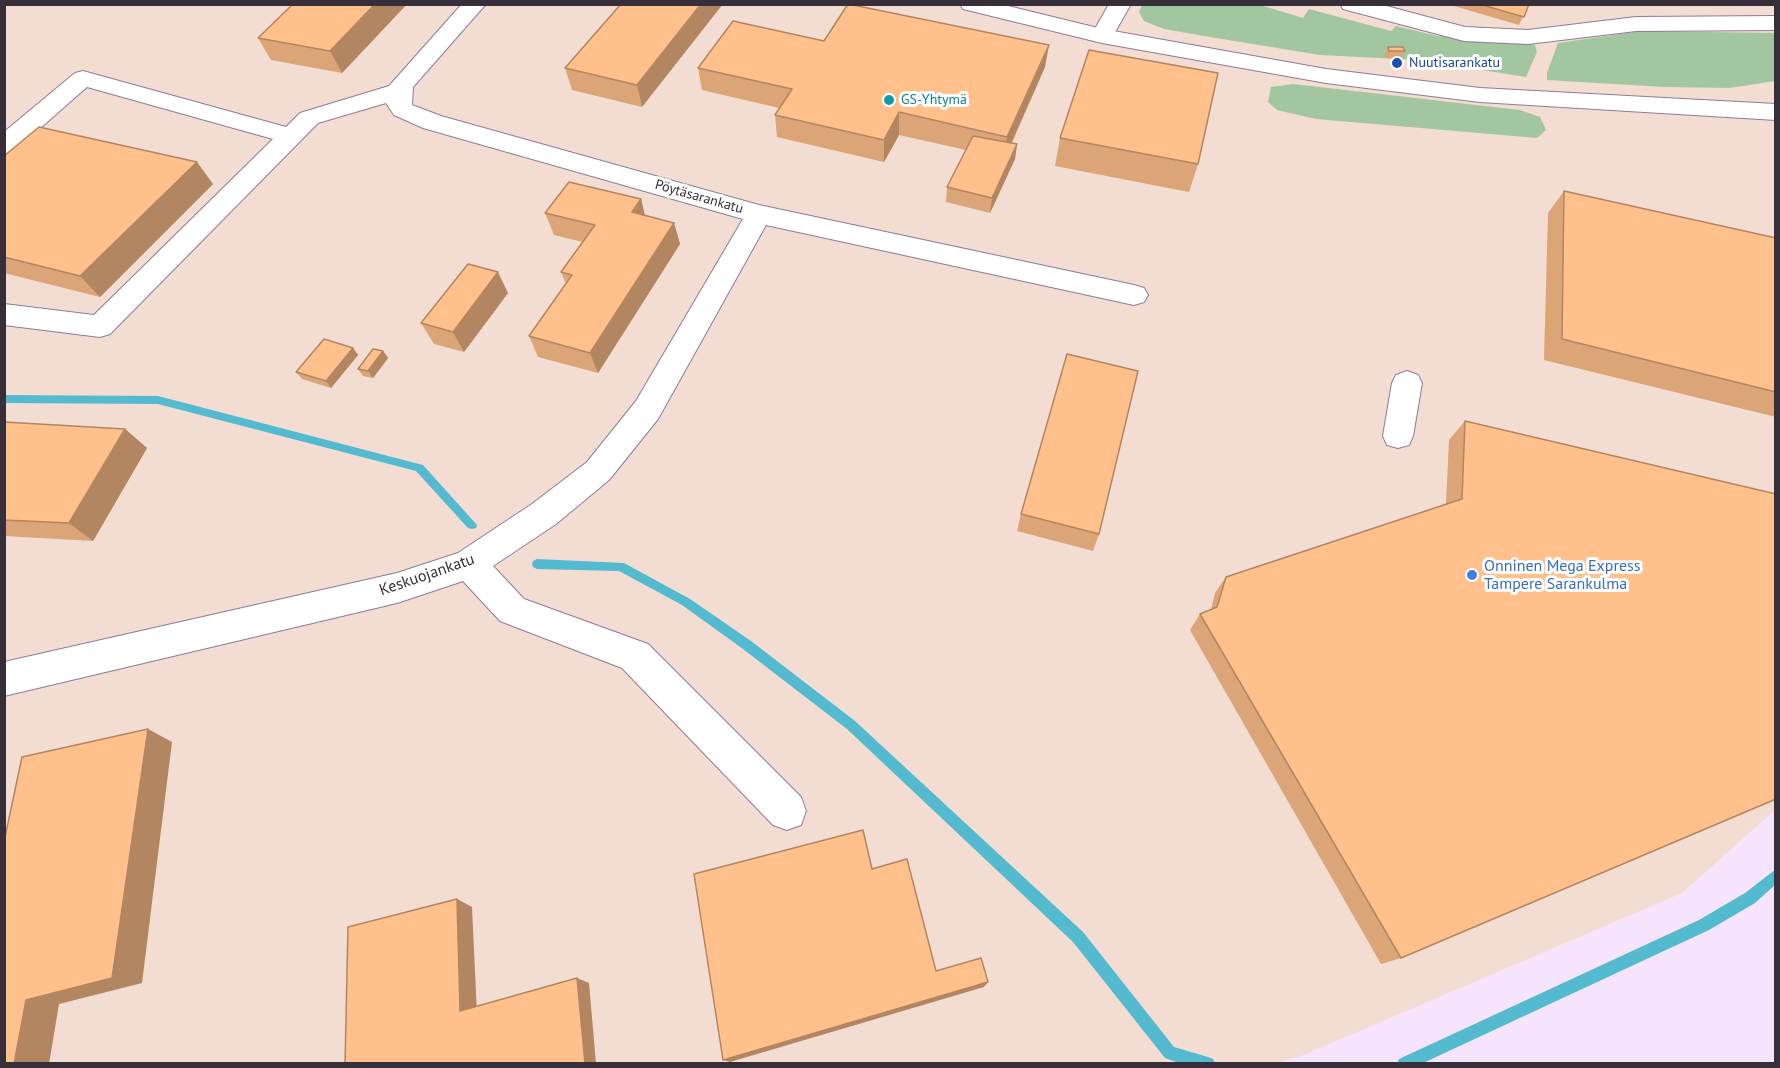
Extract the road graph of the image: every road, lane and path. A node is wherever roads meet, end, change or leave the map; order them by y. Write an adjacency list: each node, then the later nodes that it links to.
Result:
1 (474, 4): 7 (street)
2 (971, 4): 6 (street)
3 (1120, 4): 6 (street)
4 (1351, 4): 5 (street)
5 (1776, 23)
6 (1102, 36): 9 (street)
7 (399, 91): 11 (street); 13 (street, Pöytäsarankatu)
8 (1776, 100): 9 (street)
9 (1732, 108): 10 (street)
10 (1776, 112)
11 (291, 136): 12 (street); 15 (street)
12 (4, 146)
13 (759, 214): 14 (street, Pöytäsarankatu); 18 (street, Keskuojankatu)
14 (1134, 295)
15 (4, 314)
16 (1407, 383): 17 (street)
17 (1398, 436)
18 (469, 564): 19 (street, Keskuojankatu); 20 (street)
19 (4, 679)
20 (787, 811)

